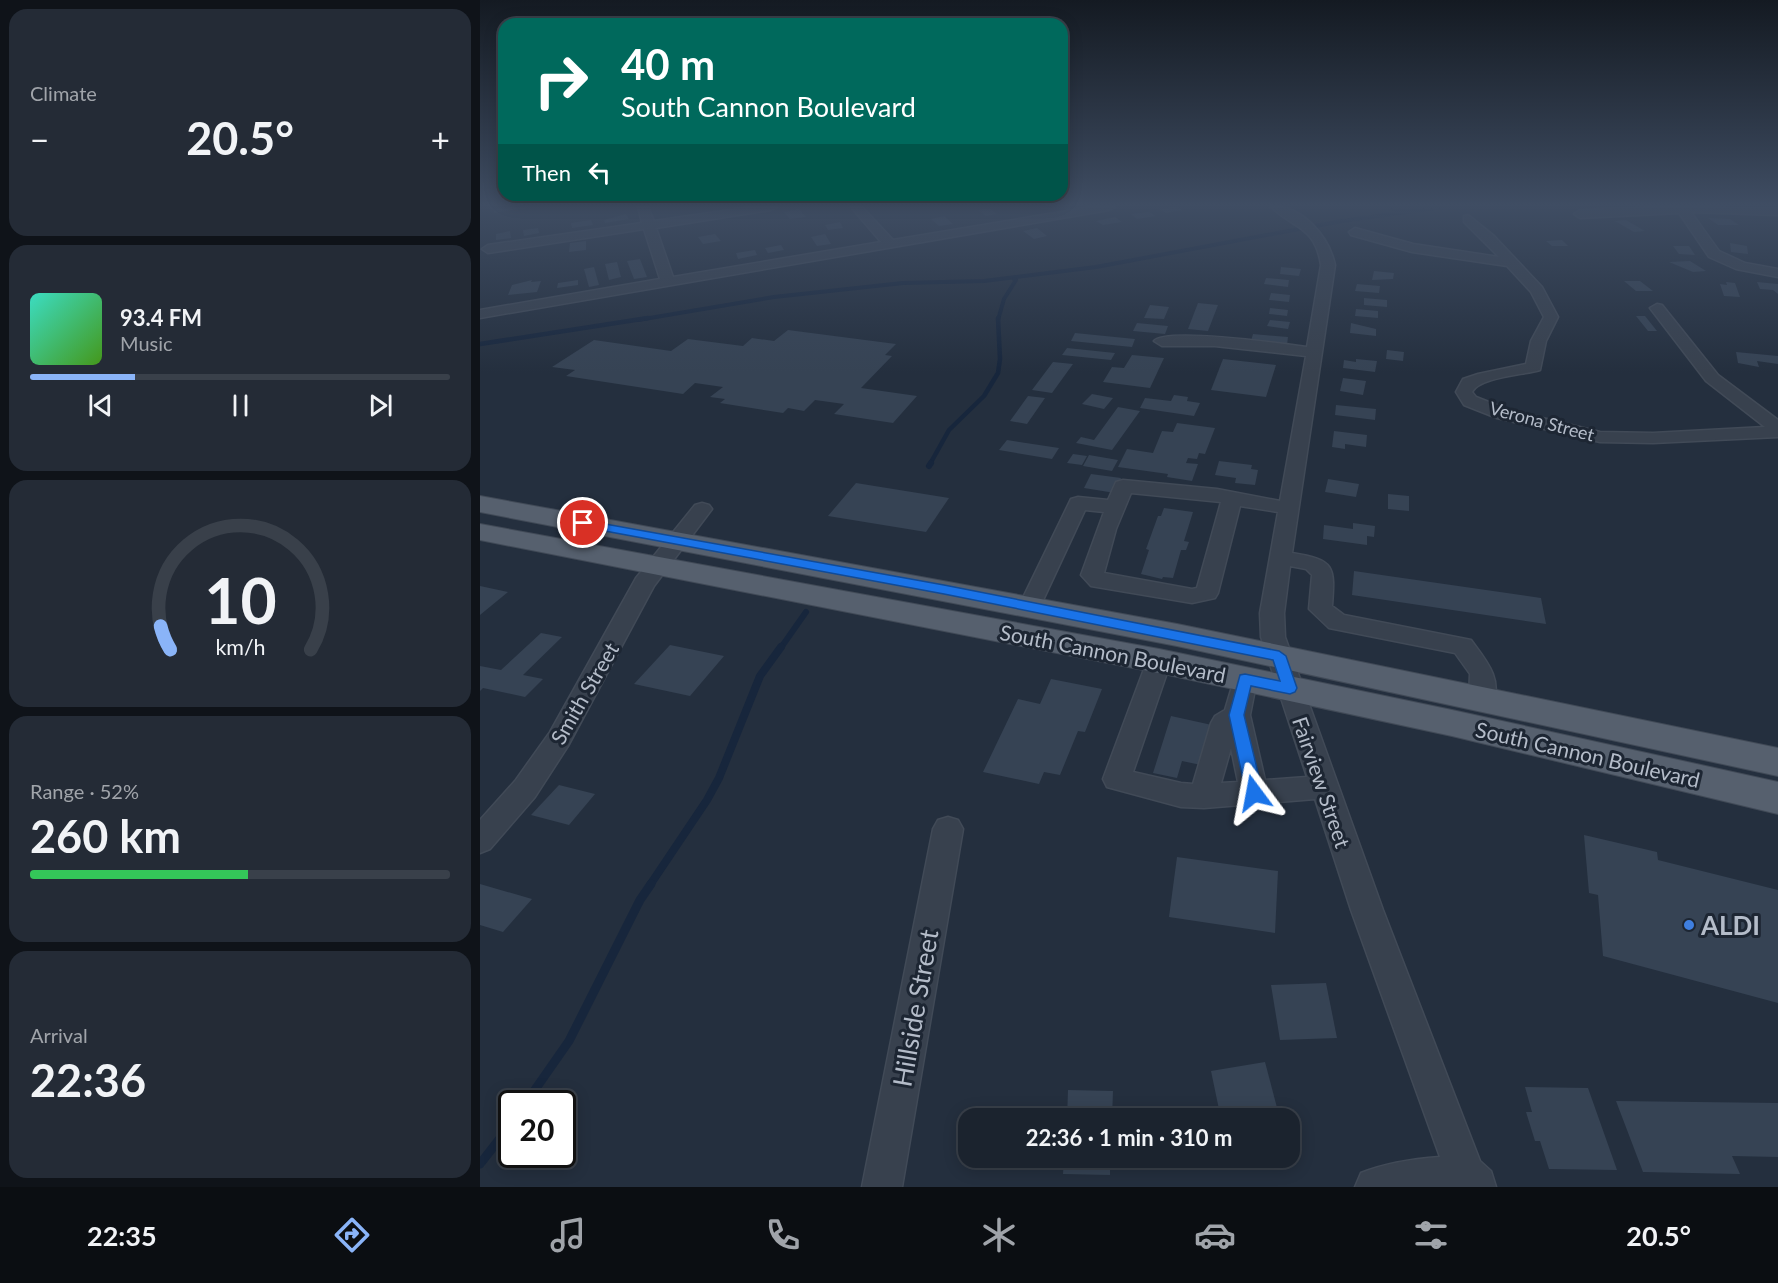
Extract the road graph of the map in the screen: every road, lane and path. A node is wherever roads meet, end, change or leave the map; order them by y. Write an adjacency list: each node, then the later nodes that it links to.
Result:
1 (661, 262): 7 (street)
2 (783, 262): 7 (street)
3 (1328, 262): 11 (street, Fairview Street)
4 (1509, 262): 12 (street, Verona Street)
5 (1733, 262): 6 (street)
6 (1778, 273)
7 (668, 282): 9 (street)
8 (1657, 308): 12 (street)
9 (480, 314)
10 (1162, 341): 11 (street)
11 (1314, 352): 16 (street, Fairview Street)
12 (1778, 431)
13 (1232, 499): 15 (street); 15 (street); 16 (street)
14 (480, 504): 19 (main road, South Cannon Boulevard)
15 (1116, 507): 22 (street)
16 (1289, 508): 20 (street, Fairview Street)
17 (702, 509): 19 (street, Smith Street)
18 (480, 532): 21 (main road, South Cannon Boulevard)
19 (678, 540): 21 (street, Smith Street); 22 (main road, South Cannon Boulevard)
20 (1281, 558): 23 (street, Fairview Street); 27 (street)
21 (659, 566): 24 (main road, South Cannon Boulevard); 35 (street, Smith Street)
22 (1030, 606): 23 (main road, South Cannon Boulevard)
23 (1279, 656): 26 (street, Fairview Street); 27 (main road, South Cannon Boulevard)
24 (1159, 662): 25 (main road, South Cannon Boulevard); 32 (street)
25 (1245, 679): 26 (main road, South Cannon Boulevard); 28 (street)
26 (1290, 688): 30 (street, Fairview Street); 33 (main road, South Cannon Boulevard)
27 (1482, 699): 29 (main road, South Cannon Boulevard)
28 (1237, 715): 31 (street); 32 (street)
29 (1778, 762)
30 (1324, 787): 31 (street); 36 (street, Fairview Street)
31 (1254, 793): 32 (street)
32 (1204, 796)
33 (1778, 798)
34 (948, 829): 37 (street, Hillside Street)
35 (480, 840)
36 (1472, 1183): 38 (street)
37 (882, 1187)
38 (1375, 1187)

